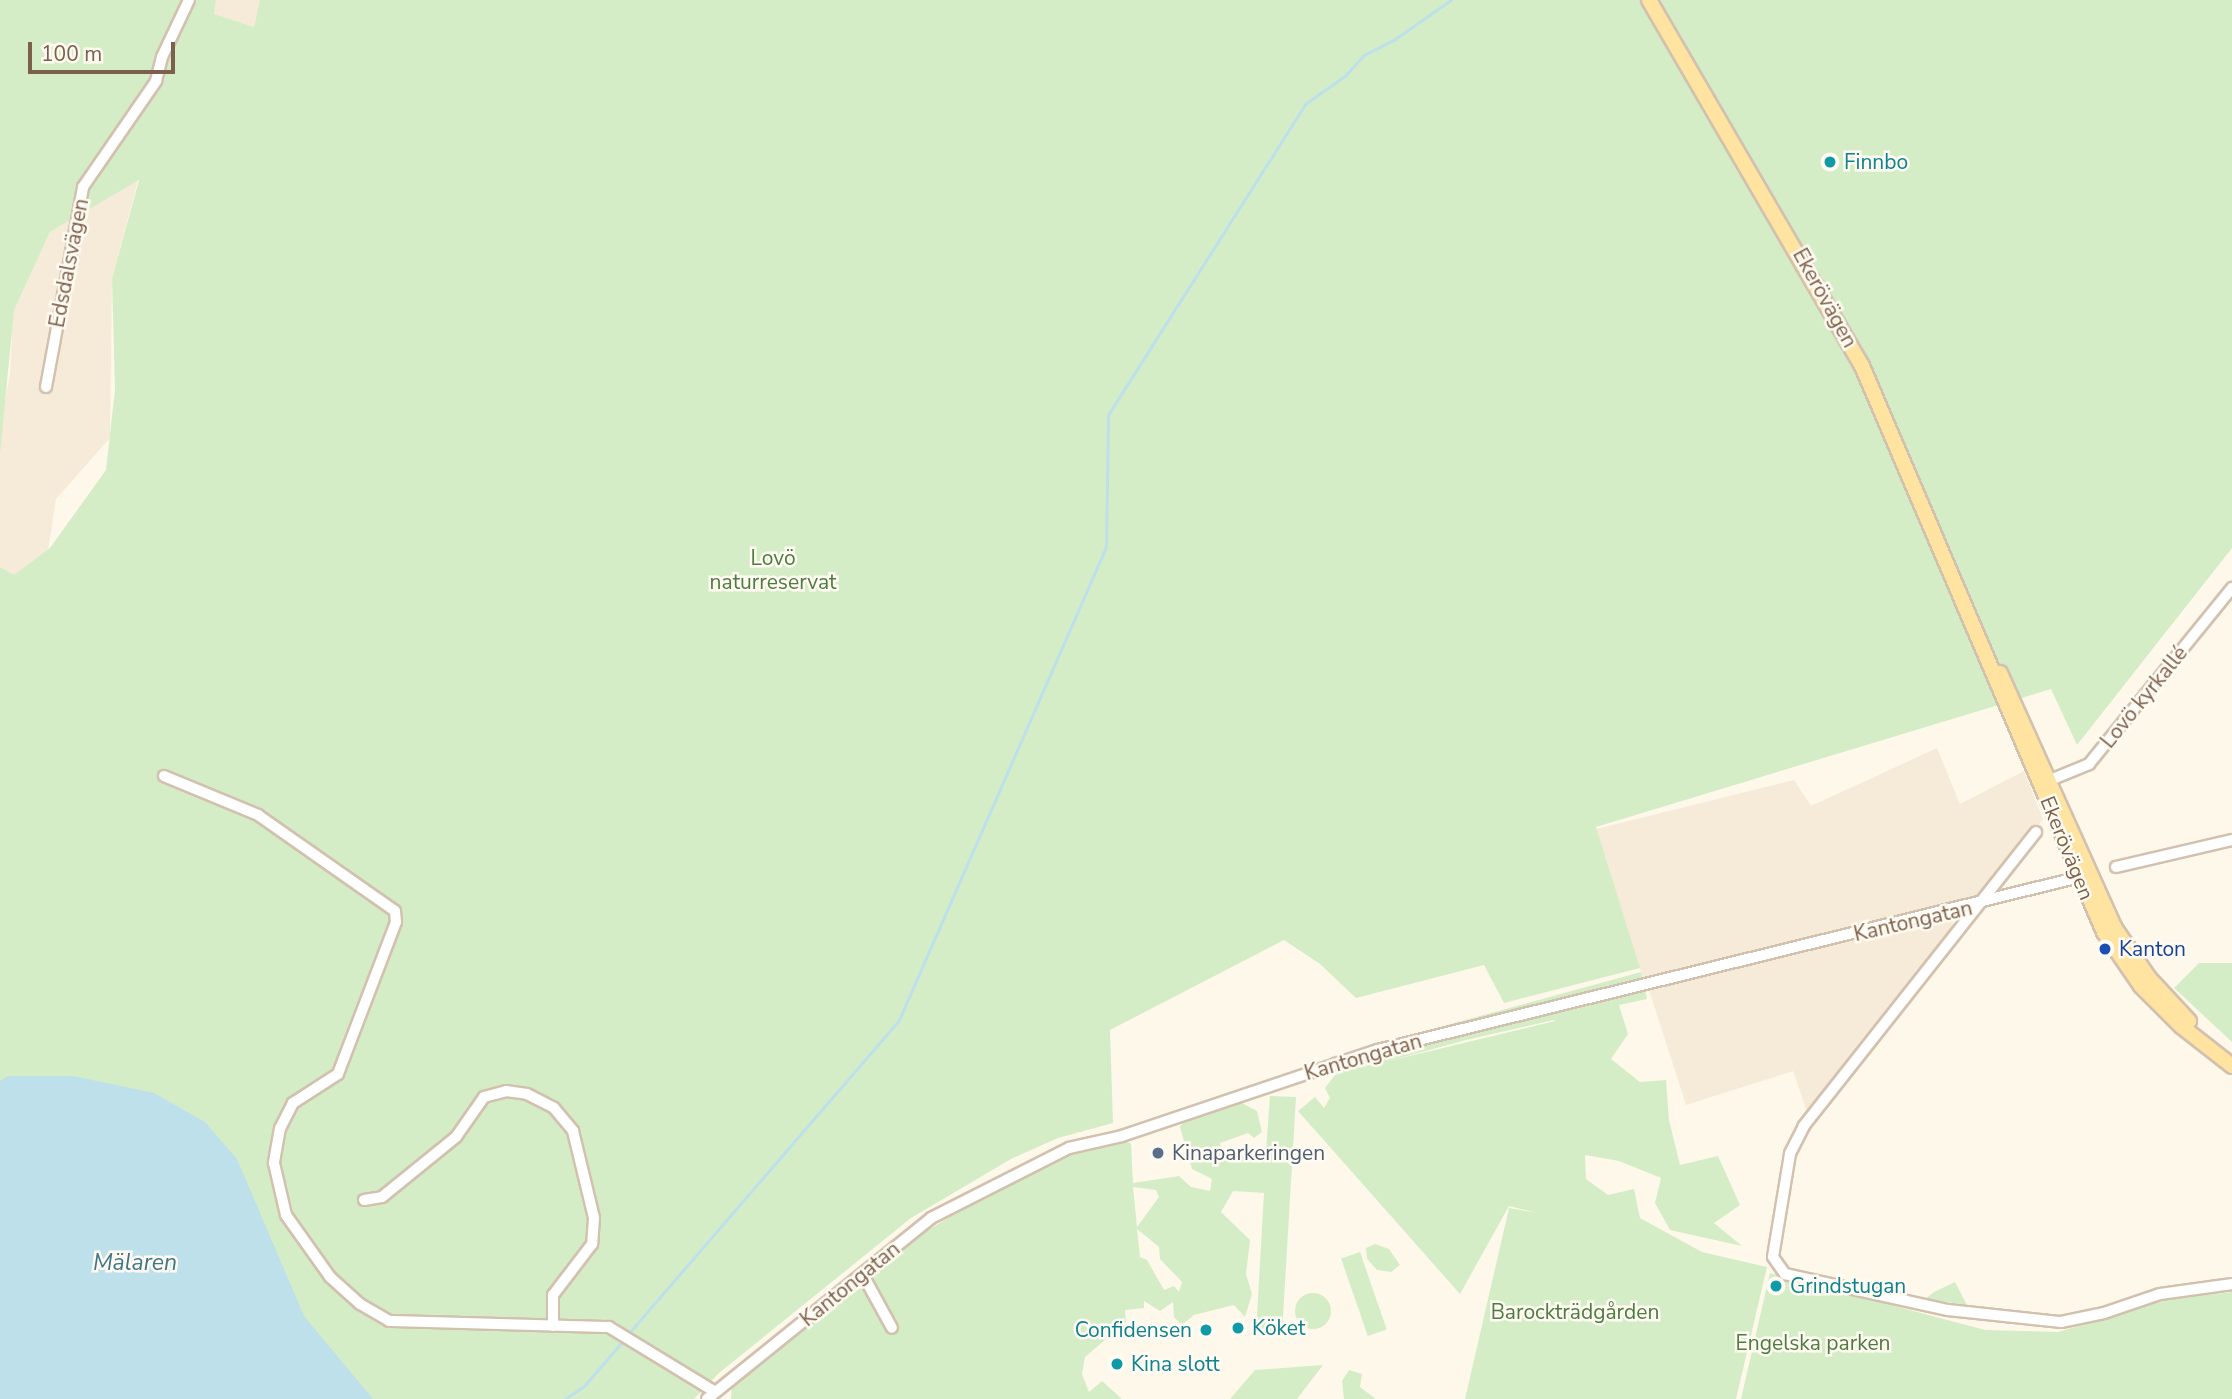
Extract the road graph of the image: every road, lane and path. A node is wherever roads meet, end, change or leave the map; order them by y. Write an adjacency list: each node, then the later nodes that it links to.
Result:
1 (189, 0): 3 (street, Edsdalsvägen)
2 (1649, 0): 6 (main road, Ekerövägen)
3 (46, 387)
4 (2232, 588): 6 (street, Lovö kyrkallé)
5 (164, 776): 16 (street)
6 (2045, 783): 10 (main road, Ekerövägen)
7 (2036, 832): 11 (street)
8 (2232, 840): 9 (street)
9 (2116, 867)
10 (2085, 876): 11 (street, Kantongatan); 12 (main road, Ekerövägen)
11 (1982, 905): 14 (street, Kantongatan); 15 (street)
12 (2232, 1066)
13 (364, 1200): 16 (street)
14 (863, 1275): 17 (street); 18 (street, Kantongatan)
15 (2232, 1284)
16 (553, 1326): 18 (street)
17 (892, 1328)
18 (710, 1395)

